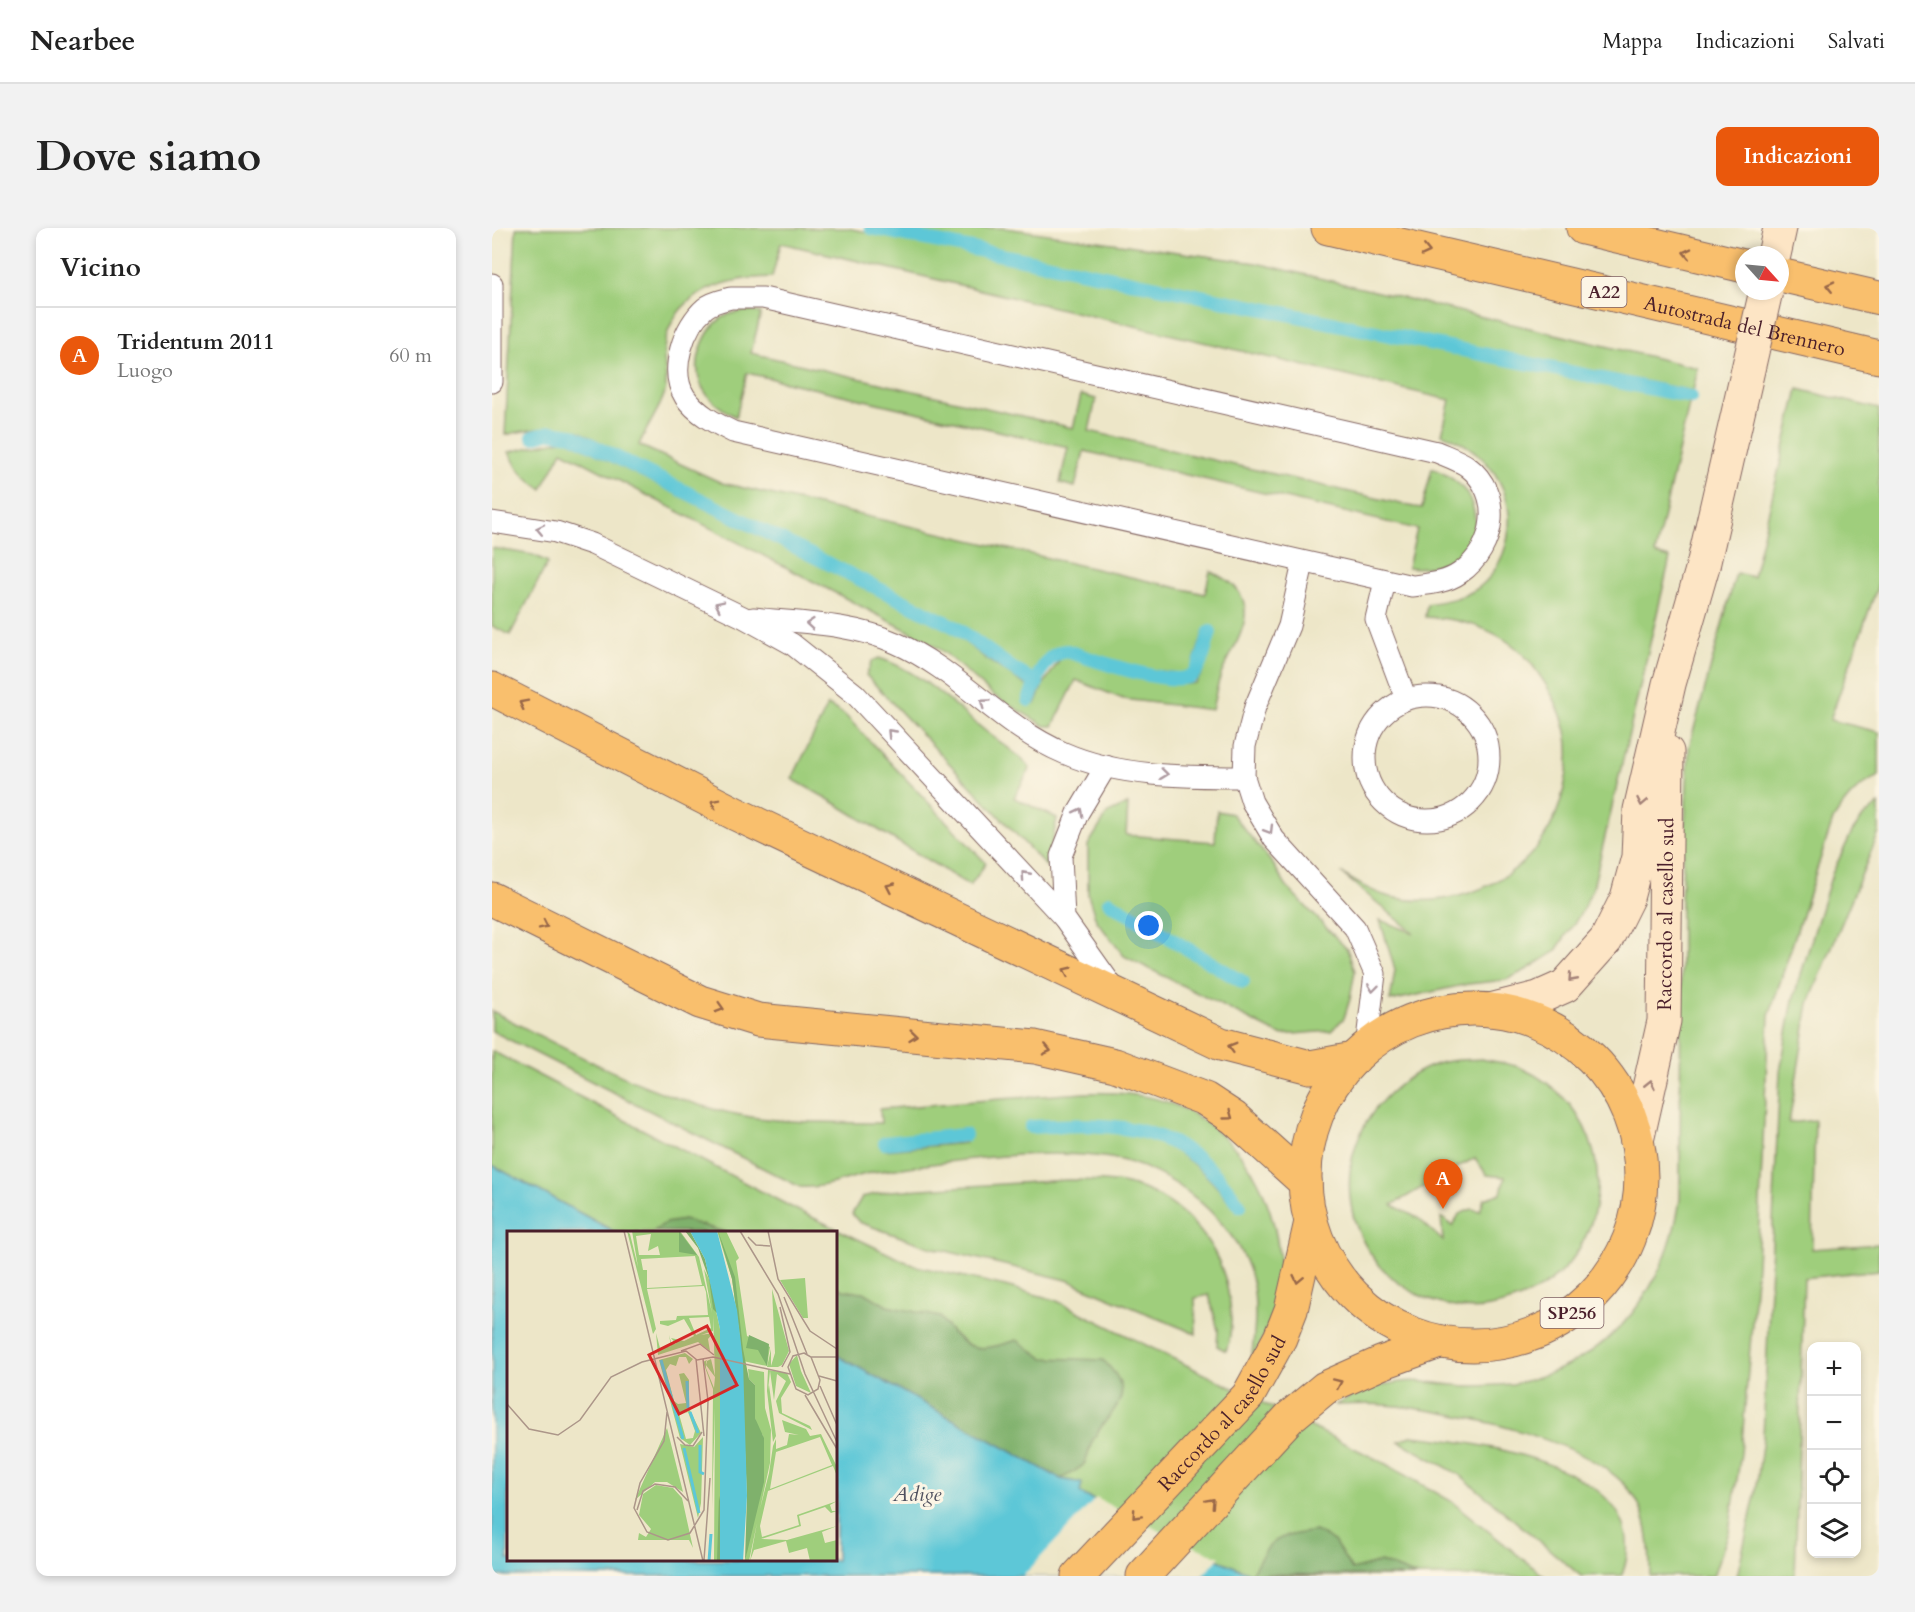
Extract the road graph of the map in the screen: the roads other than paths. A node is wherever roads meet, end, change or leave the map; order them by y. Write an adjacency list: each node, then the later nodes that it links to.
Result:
1 (1328, 228): 10 (main road, Autostrada del Brennero / A22, one-way to 10)
2 (1583, 228): 5 (main road, one-way to 2)
3 (1780, 228): 4 (main road)
4 (1776, 246)
5 (1735, 264)
6 (1789, 276): 8 (main road, one-way to 6)
7 (492, 284): 11 (lane)
8 (1879, 298)
9 (1764, 300): 16 (main road, Raccordo al casello sud / SP256, bridge)
10 (1879, 357)
11 (492, 382)
12 (492, 522): 15 (lane, one-way to 12)
13 (1302, 563): 14 (lane); 14 (lane); 20 (lane)
14 (1385, 581): 18 (lane)
15 (744, 617): 19 (lane, one-way to 15); 22 (lane, one-way to 15)
16 (1669, 684): 24 (main road, Raccordo al casello sud / SP256, one-way to 24); 26 (main road, Raccordo al casello sud / SP256, one-way to 16)
17 (492, 689): 23 (main road, one-way to 17)
18 (1406, 699): 18 (lane)
19 (1106, 766): 20 (lane, one-way to 20); 22 (lane, one-way to 19)
20 (1244, 777): 25 (lane, one-way to 25)
21 (492, 899): 27 (main road, one-way to 27)
22 (1064, 918): 23 (lane)
23 (1119, 996): 25 (main road, one-way to 23)
24 (1490, 1010): 25 (main road, Raccordo al casello sud / SP256); 26 (main road, Raccordo al casello sud / SP256)
25 (1360, 1054): 27 (main road, Raccordo al casello sud / SP256)
26 (1637, 1141): 29 (main road, Raccordo al casello sud / SP256)
27 (1305, 1182): 28 (main road, Raccordo al casello sud)
28 (1311, 1222): 29 (main road, Raccordo al casello sud / SP256); 30 (main road, Raccordo al casello sud, one-way to 30)
29 (1439, 1342): 31 (main road, Raccordo al casello sud / SP256, one-way to 29)
30 (1078, 1576)
31 (1143, 1576)

